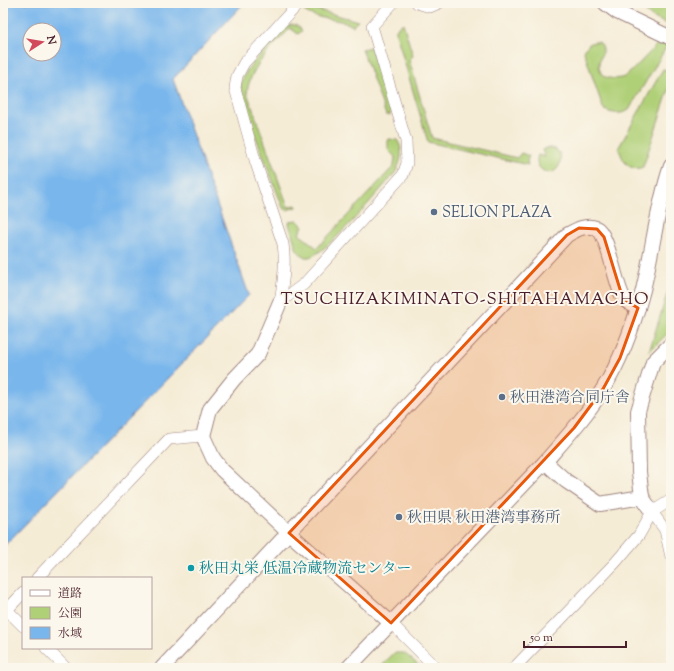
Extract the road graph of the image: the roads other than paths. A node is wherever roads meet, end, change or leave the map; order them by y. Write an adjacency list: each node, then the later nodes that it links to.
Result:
1 (299, 3): 8 (street)
2 (393, 3): 8 (street)
3 (417, 3): 4 (street)
4 (439, 3)
5 (605, 3): 6 (street)
6 (671, 38)
7 (671, 166): 9 (street)
8 (280, 302): 11 (street)
9 (638, 308): 12 (street); 16 (street)
10 (671, 344): 13 (street)
11 (203, 436): 16 (street); 18 (street)
12 (545, 462): 13 (street); 21 (street)
13 (642, 497): 15 (street)
14 (671, 500): 15 (street)
15 (652, 512): 17 (street); 28 (street)
16 (289, 533): 21 (street); 25 (street)
17 (671, 557)
18 (38, 577)
19 (22, 594): 20 (street)
20 (5, 612): 22 (street)
21 (390, 623): 26 (street); 27 (street)
22 (22, 625)
23 (47, 649): 24 (street)
24 (66, 668)
25 (162, 668)
26 (348, 668)
27 (436, 668)
28 (514, 668)

